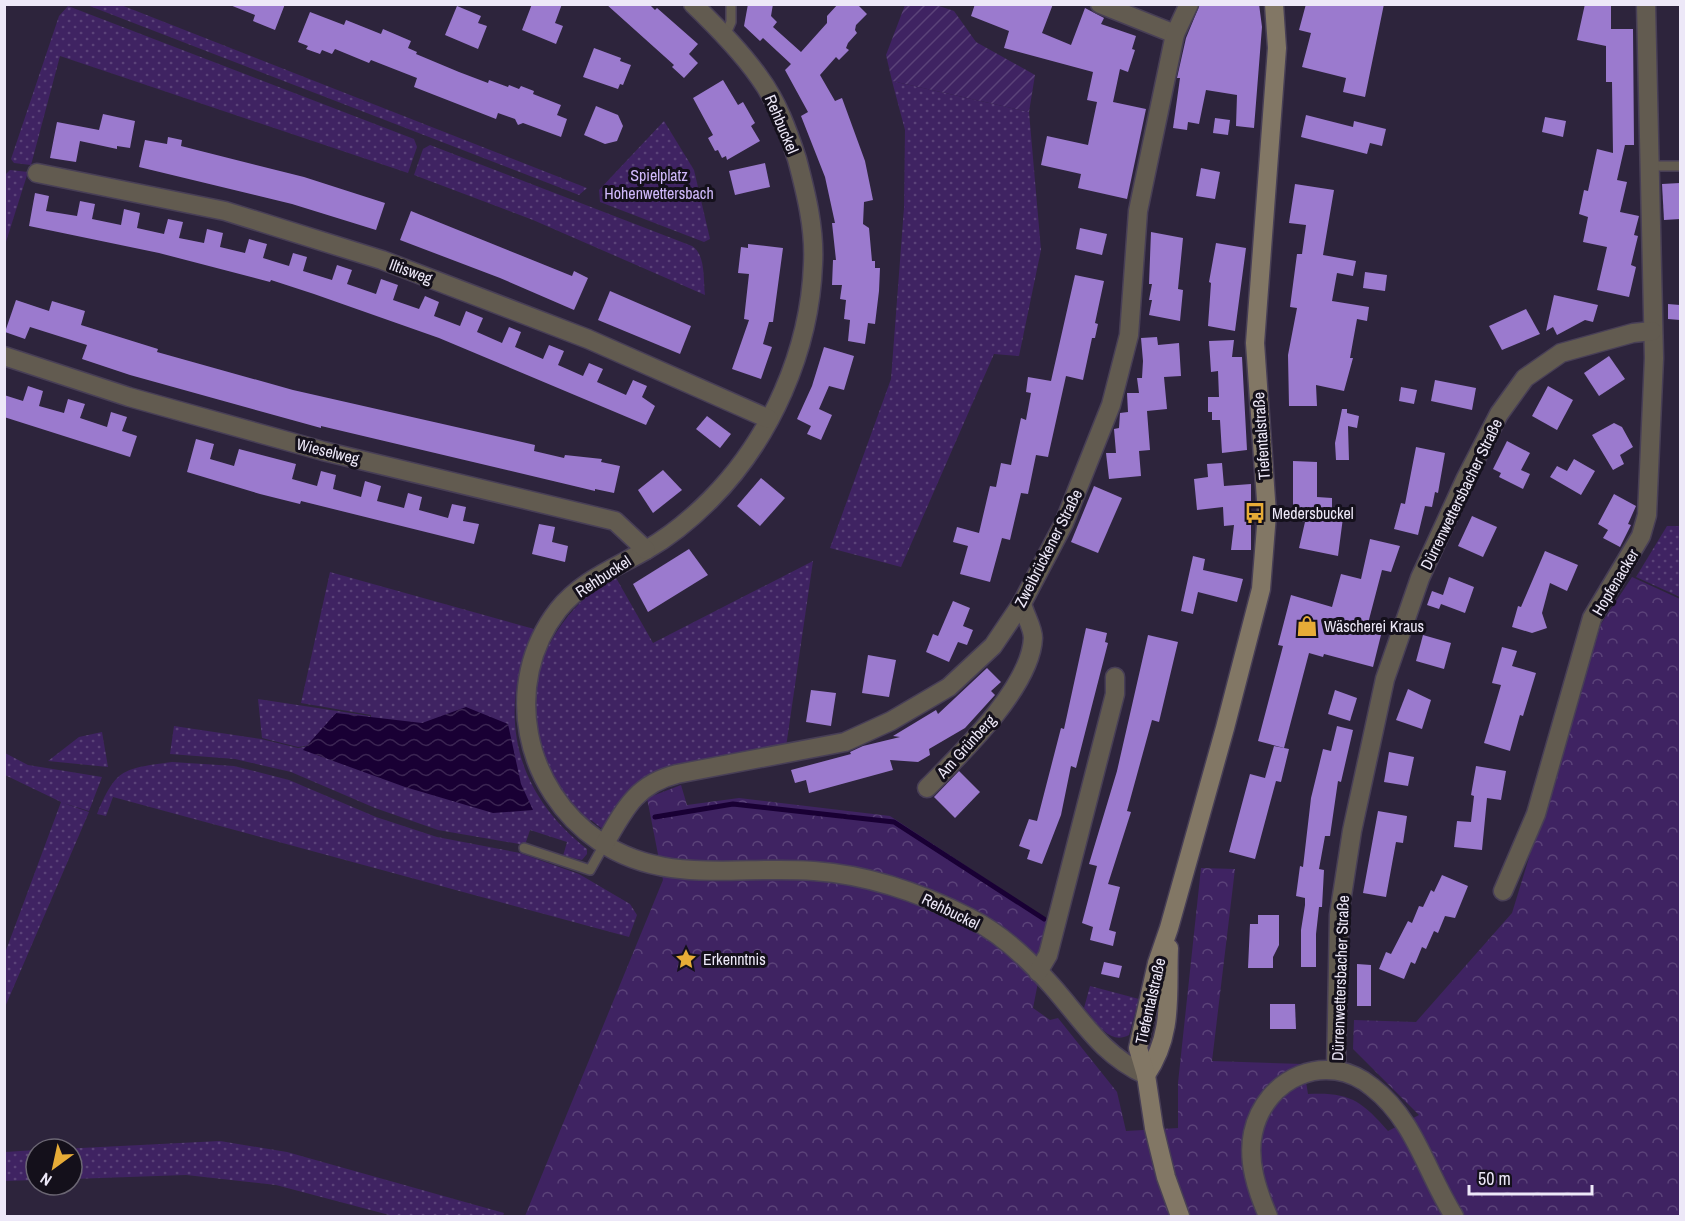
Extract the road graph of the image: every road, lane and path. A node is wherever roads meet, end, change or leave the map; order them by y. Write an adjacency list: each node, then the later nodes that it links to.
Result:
1 (693, 4): 8 (street, Rehbuckel)
2 (731, 4): 8 (lane)
3 (1100, 4): 7 (street)
4 (1189, 4): 7 (street, Zweibrückener Straße)
5 (1274, 4): 24 (street, Tiefentalstraße)
6 (1646, 4): 9 (street)
7 (1175, 34): 16 (street, Zweibrückener Straße)
8 (725, 36): 14 (street, Rehbuckel)
9 (1650, 166): 10 (lane); 12 (street)
10 (1680, 166)
11 (36, 173): 14 (street, Iltisweg)
12 (1652, 331): 21 (street, Hopfenacker); 23 (street, Dürrenwettersbacher Straße)
13 (4, 356): 15 (street, Wieselweg)
14 (769, 419): 15 (street, Rehbuckel)
15 (646, 550): 19 (street, Rehbuckel)
16 (1022, 603): 18 (street, Am Grünberg); 19 (street, Zweibrückener Straße)
17 (1115, 676): 22 (street)
18 (927, 788)
19 (604, 844): 20 (lane); 22 (street, Rehbuckel)
20 (524, 848)
21 (1503, 891)
22 (1038, 972): 24 (street, Rehbuckel)
23 (1336, 1070): 26 (street); 27 (street)
24 (1146, 1075): 25 (street)
25 (1180, 1216)
26 (1268, 1216)
27 (1454, 1216)

